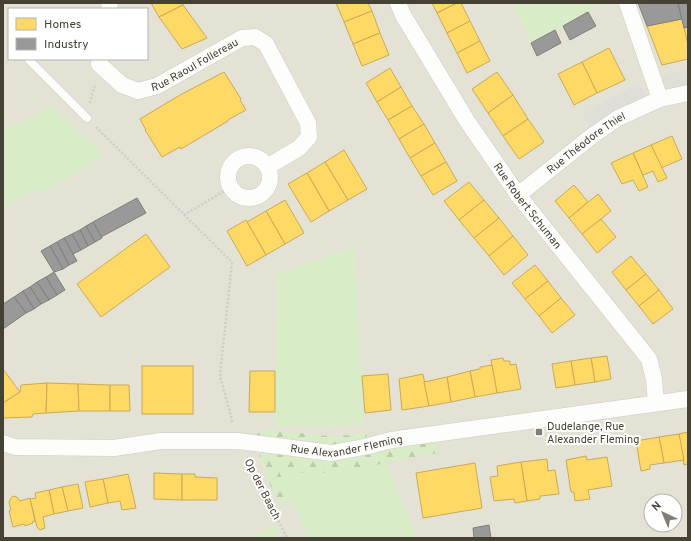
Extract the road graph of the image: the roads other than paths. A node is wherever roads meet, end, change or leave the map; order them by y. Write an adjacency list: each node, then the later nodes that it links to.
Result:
1 (398, 3): 9 (street, Rue Robert Schuman)
2 (627, 3): 6 (street)
3 (29, 60): 7 (lane)
4 (100, 62): 8 (street, Rue Raoul Follereau)
5 (688, 93): 6 (street, Rue Théodore Thiel)
6 (660, 99): 9 (street, Rue Théodore Thiel)
7 (87, 118)
8 (267, 168): 8 (street)
9 (518, 195): 11 (street, Rue Robert Schuman)
10 (688, 399): 11 (street, Rue Alexander Fleming)
11 (656, 403): 12 (street, Rue Alexander Fleming)
12 (3, 443)

